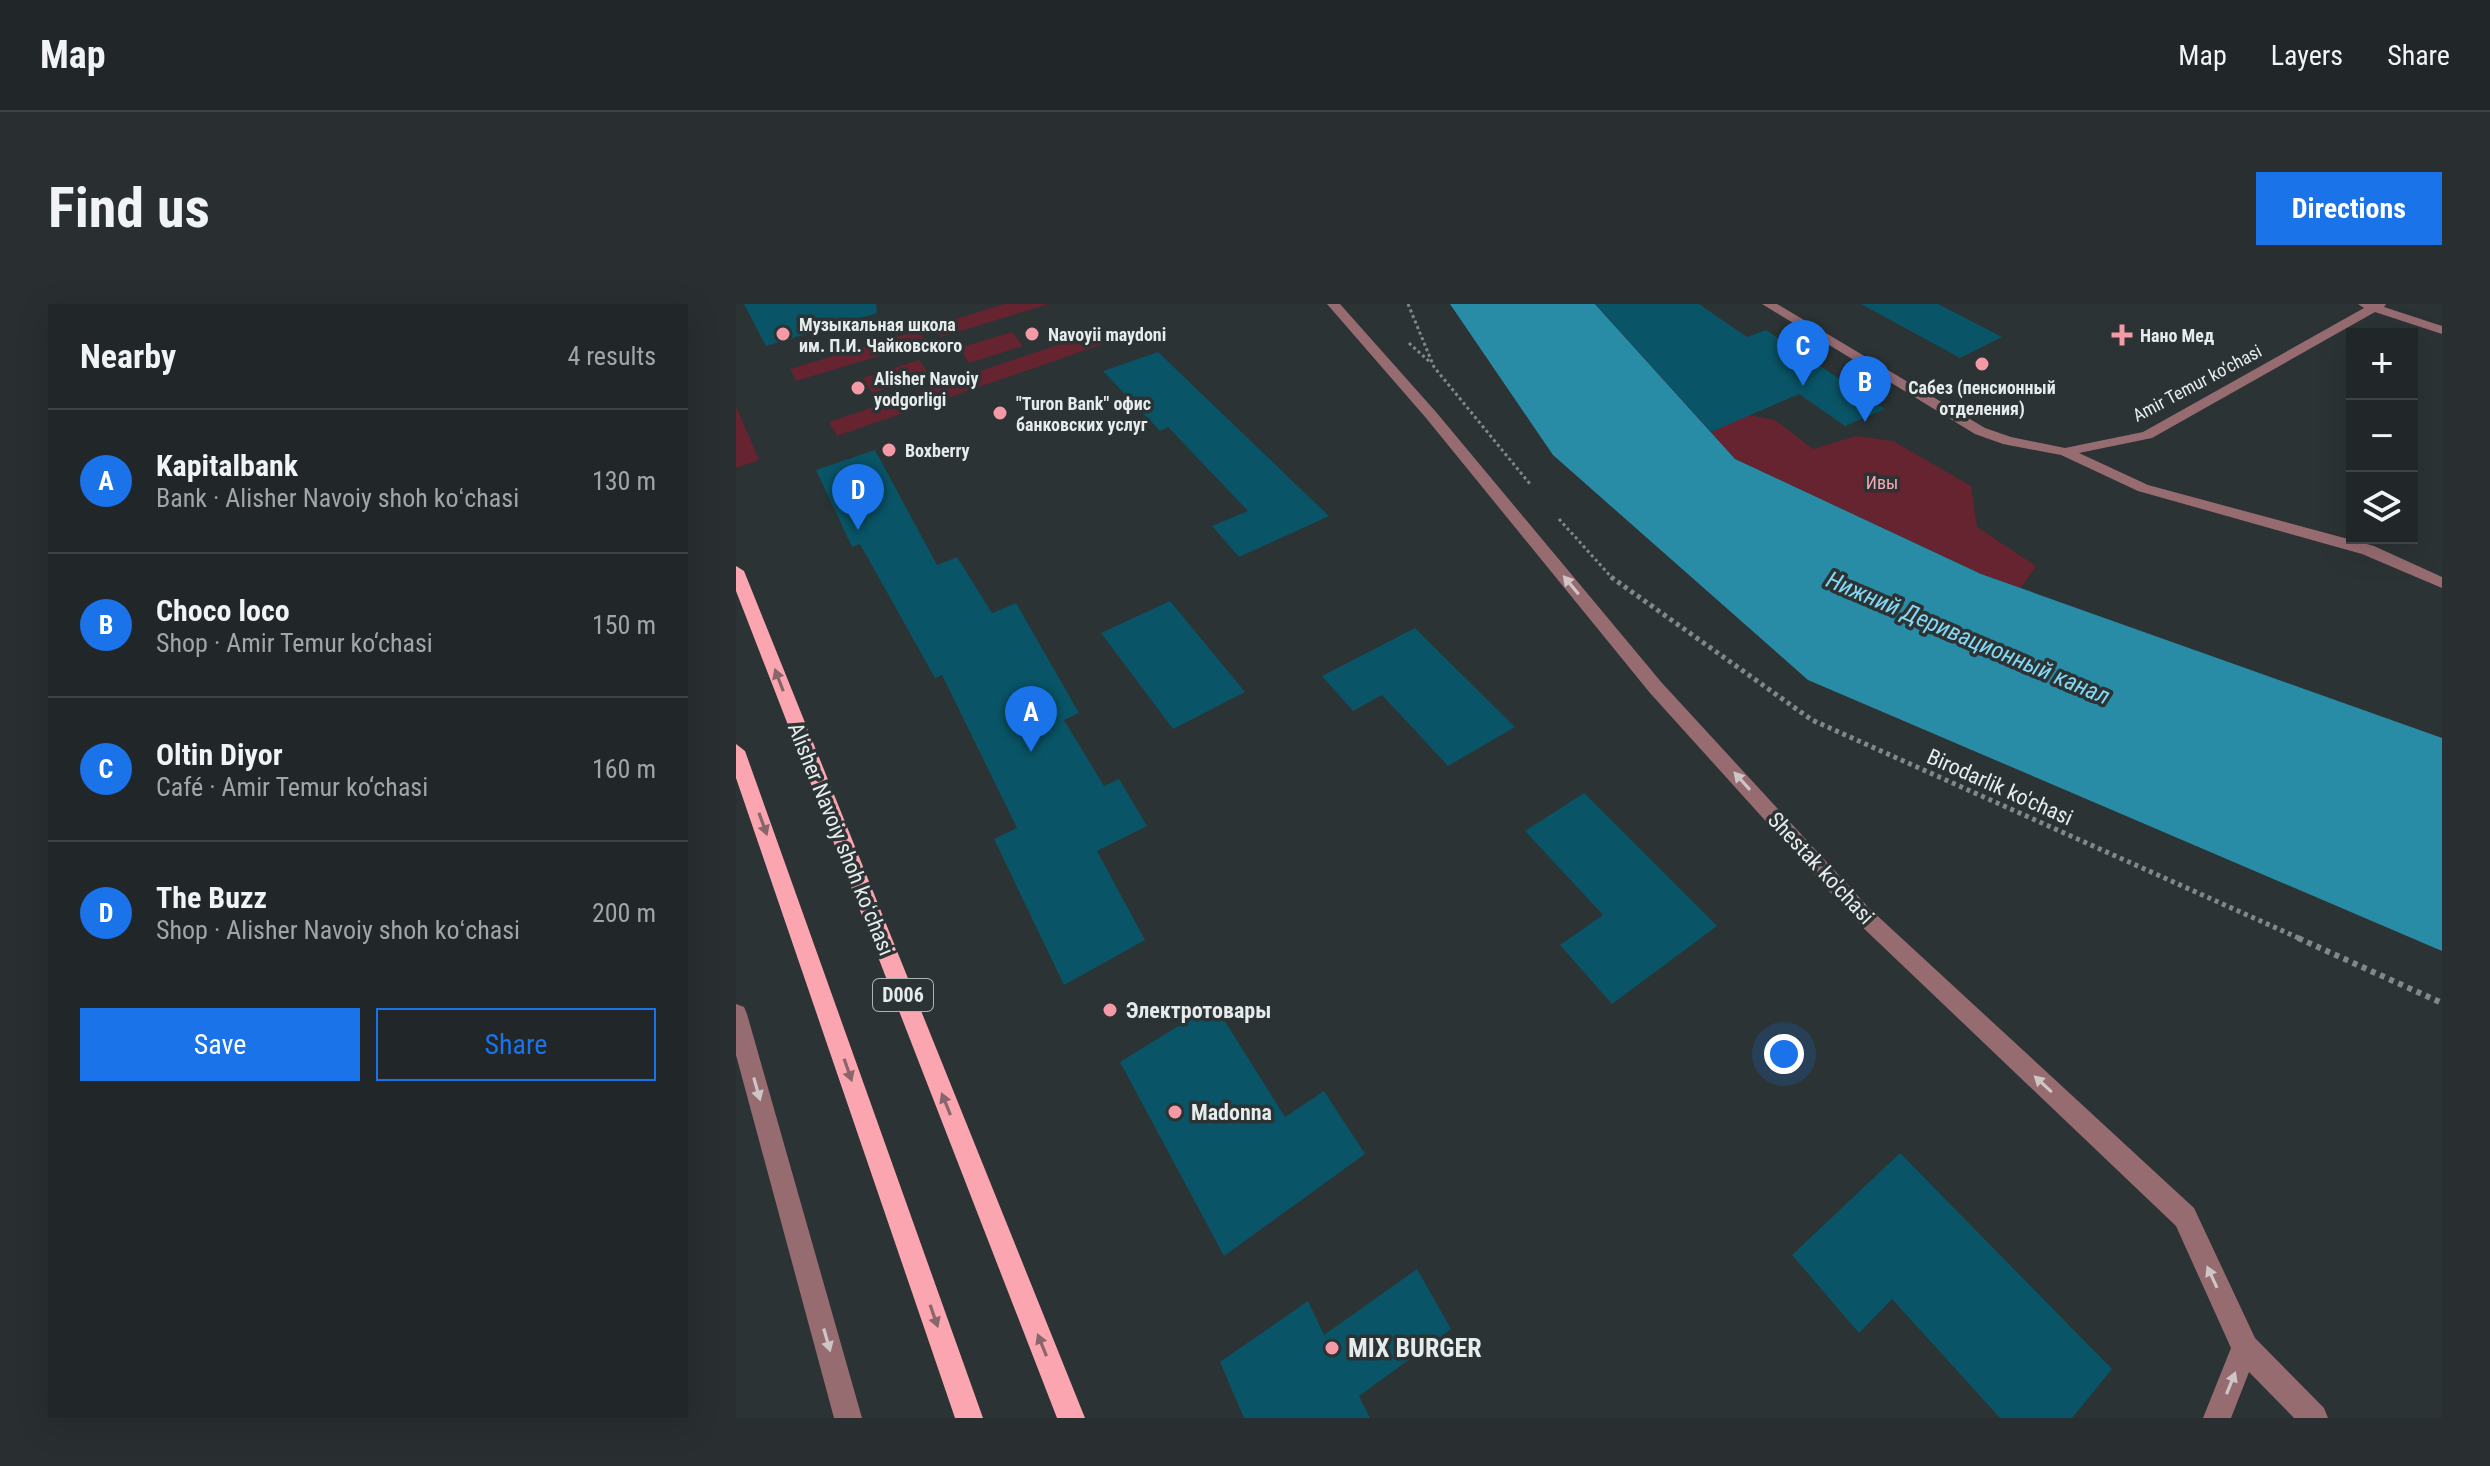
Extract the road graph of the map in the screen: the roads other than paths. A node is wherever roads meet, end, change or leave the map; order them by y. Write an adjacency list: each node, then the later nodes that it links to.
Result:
1 (1333, 304): 10 (street, Shestak ko'chasi, one-way to 1)
2 (1768, 304): 5 (street, Amir Temur ko‘chasi)
3 (2372, 305): 4 (street); 5 (street, Amir Temur ko‘chasi)
4 (2442, 330)
5 (2065, 452): 7 (street)
6 (736, 571): 13 (main road, Alisher Navoiy shoh koʻchasi / D006, one-way to 6)
7 (2442, 583)
8 (736, 751): 12 (main road, one-way to 12)
9 (736, 1014): 11 (street, one-way to 11)
10 (2245, 1348): 14 (street, one-way to 10); 15 (street, Shestak ko'chasi)
11 (848, 1418)
12 (969, 1418)
13 (1071, 1418)
14 (2217, 1418)
15 (2314, 1418)

